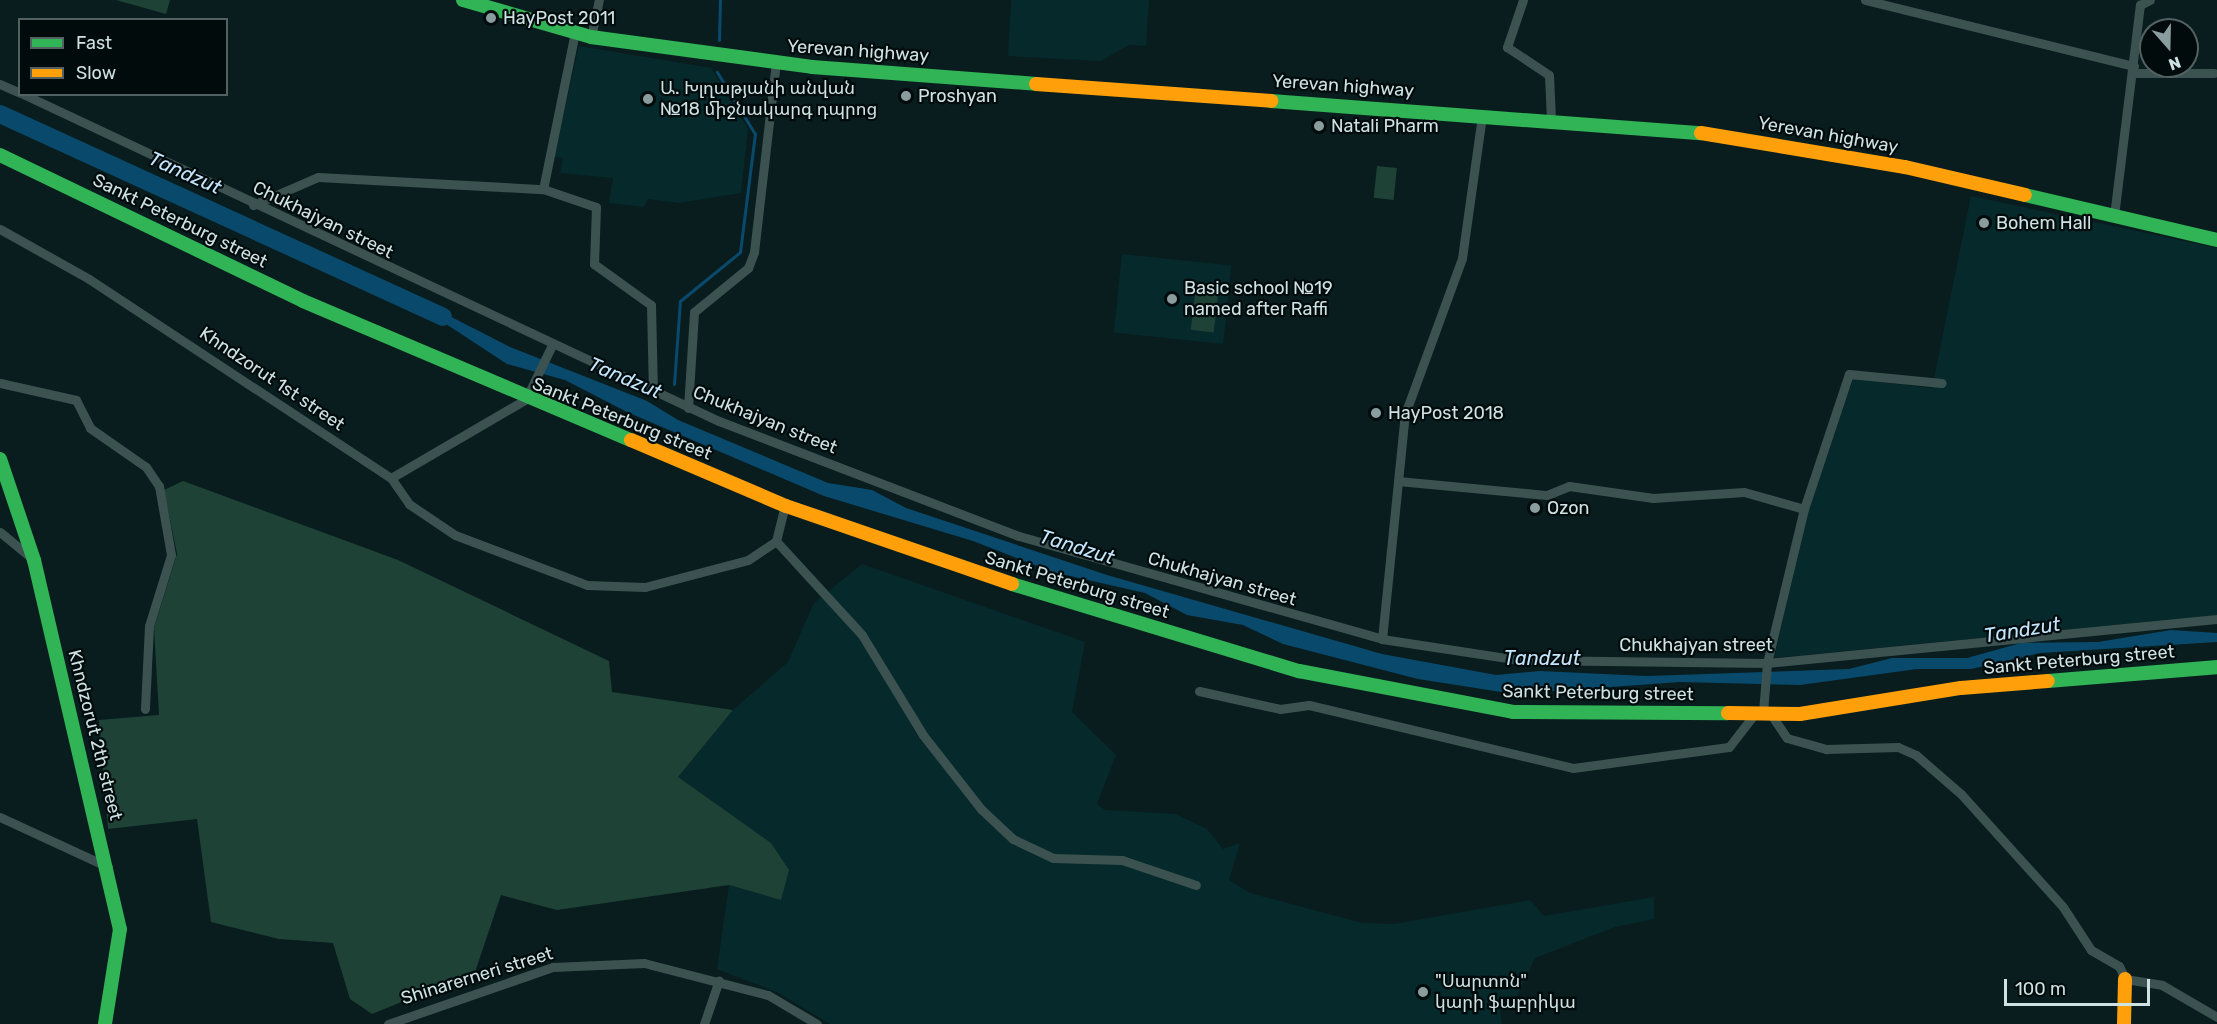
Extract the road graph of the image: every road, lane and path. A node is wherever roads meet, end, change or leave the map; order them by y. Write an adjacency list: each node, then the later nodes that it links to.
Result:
1 (463, 0): 6 (main road, Yerevan highway)
2 (599, 0): 7 (street)
3 (1523, 0): 15 (street)
4 (1865, 0): 9 (street)
5 (2150, 0): 9 (street)
6 (574, 32): 7 (main road, Yerevan highway); 17 (street)
7 (591, 37): 8 (main road, Yerevan highway)
8 (776, 63): 14 (main road, Yerevan highway); 27 (street)
9 (2134, 70): 10 (street); 19 (street)
10 (2214, 73)
11 (0, 84): 12 (street, Chukhajyan street)
12 (18, 93)
13 (25, 96): 18 (street, Chukhajyan street)
14 (1482, 115): 15 (main road, Yerevan highway); 30 (street)
15 (1551, 119): 19 (main road, Yerevan highway)
16 (0, 155): 26 (main road, Sankt Peterburg street)
17 (543, 189): 18 (street); 25 (street)
18 (253, 205): 22 (street, Chukhajyan street)
19 (2114, 216): 21 (main road, Yerevan highway)
20 (0, 229): 29 (street, Khndzorut 1st street)
21 (2217, 240)
22 (549, 351): 25 (street, Chukhajyan street); 26 (street)
23 (0, 383): 41 (street)
24 (1942, 383): 32 (street)
25 (653, 392): 27 (street, Chukhajyan street)
26 (526, 399): 29 (street); 31 (main road, Sankt Peterburg street)
27 (688, 408): 37 (street, Chukhajyan street)
28 (0, 459): 35 (main road, Khndzorut 2th street)
29 (391, 478): 34 (street)
30 (1398, 481): 32 (street); 37 (street)
31 (784, 506): 34 (street); 42 (main road, Sankt Peterburg street)
32 (1804, 509): 38 (street)
33 (0, 532): 35 (street)
34 (776, 541): 45 (street)
35 (34, 560): 44 (main road, Khndzorut 2th street)
36 (2217, 620): 38 (street, Chukhajyan street)
37 (1382, 639): 38 (street, Chukhajyan street)
38 (1767, 666): 42 (street)
39 (2217, 668): 42 (main road, Sankt Peterburg street)
40 (1199, 691): 42 (street)
41 (145, 709)
42 (1763, 713): 46 (street)
43 (0, 817): 44 (street)
44 (108, 867): 49 (main road, Khndzorut 2th street)
45 (1196, 885)
46 (2125, 979): 48 (street); 53 (main road)
47 (718, 980): 50 (street, Shinarerneri street); 51 (street); 52 (street, Shinarerneri street)
48 (2217, 1017)
49 (105, 1024)
50 (388, 1024)
51 (704, 1024)
52 (817, 1024)
53 (2124, 1024)

